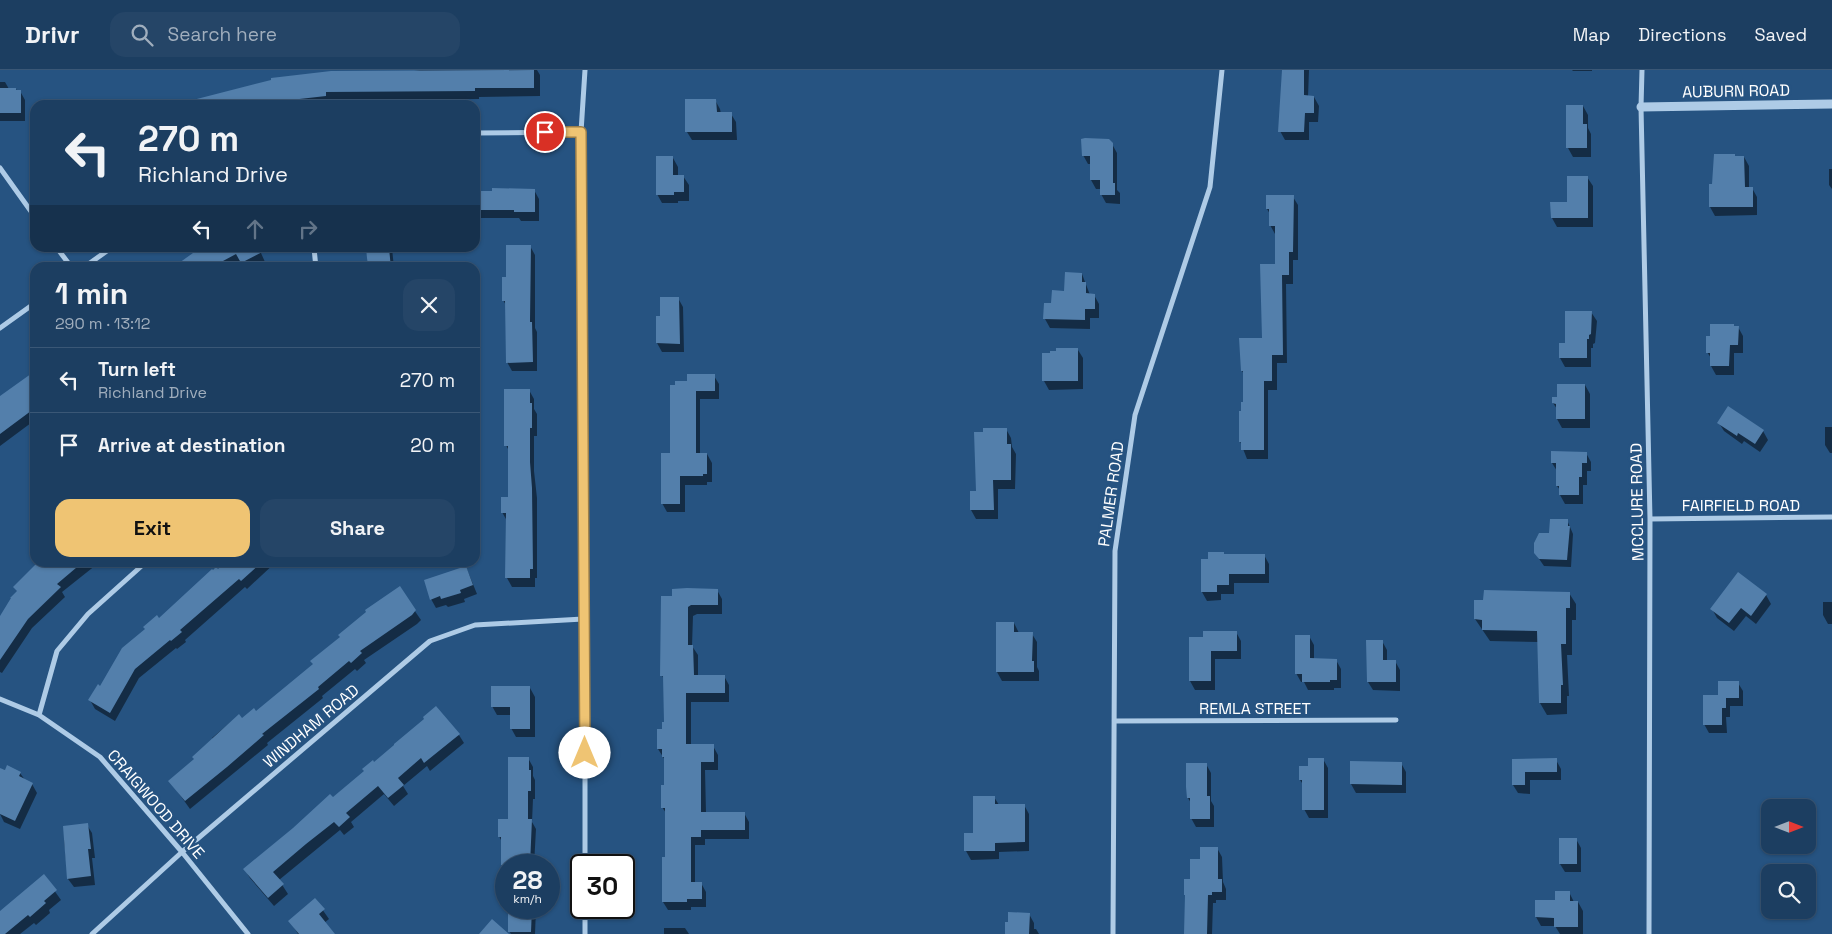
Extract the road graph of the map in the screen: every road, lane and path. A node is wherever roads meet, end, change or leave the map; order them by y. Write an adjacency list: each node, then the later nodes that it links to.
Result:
1 (585, 70): 7 (street)
2 (1222, 70): 21 (street, PALMER ROAD)
3 (1642, 70): 5 (street, MCCLURE ROAD)
4 (1832, 104): 5 (street, AUBURN ROAD)
5 (1641, 107): 15 (street, MCCLURE ROAD)
6 (480, 132): 7 (street)
7 (581, 132): 17 (street)
8 (0, 168): 9 (street)
9 (30, 210)
10 (105, 252): 11 (street)
11 (91, 262)
12 (30, 307): 13 (street)
13 (0, 328)
14 (1832, 517): 15 (street, FAIRFIELD ROAD)
15 (1650, 519): 29 (street, MCCLURE ROAD)
16 (140, 567): 19 (street)
17 (583, 619): 22 (street, WINDHAM ROAD); 23 (street)
18 (0, 699): 19 (street, CRAIGWOOD DRIVE)
19 (39, 714): 22 (street, CRAIGWOOD DRIVE)
20 (1396, 720): 21 (street, REMLA STREET)
21 (1114, 721): 28 (street, PALMER ROAD)
22 (182, 852): 25 (street, WINDHAM ROAD); 26 (street, CRAIGWOOD DRIVE)
23 (585, 854)
24 (585, 919): 27 (street)
25 (92, 934)
26 (248, 934)
27 (585, 934)
28 (1113, 934)
29 (1649, 934)

